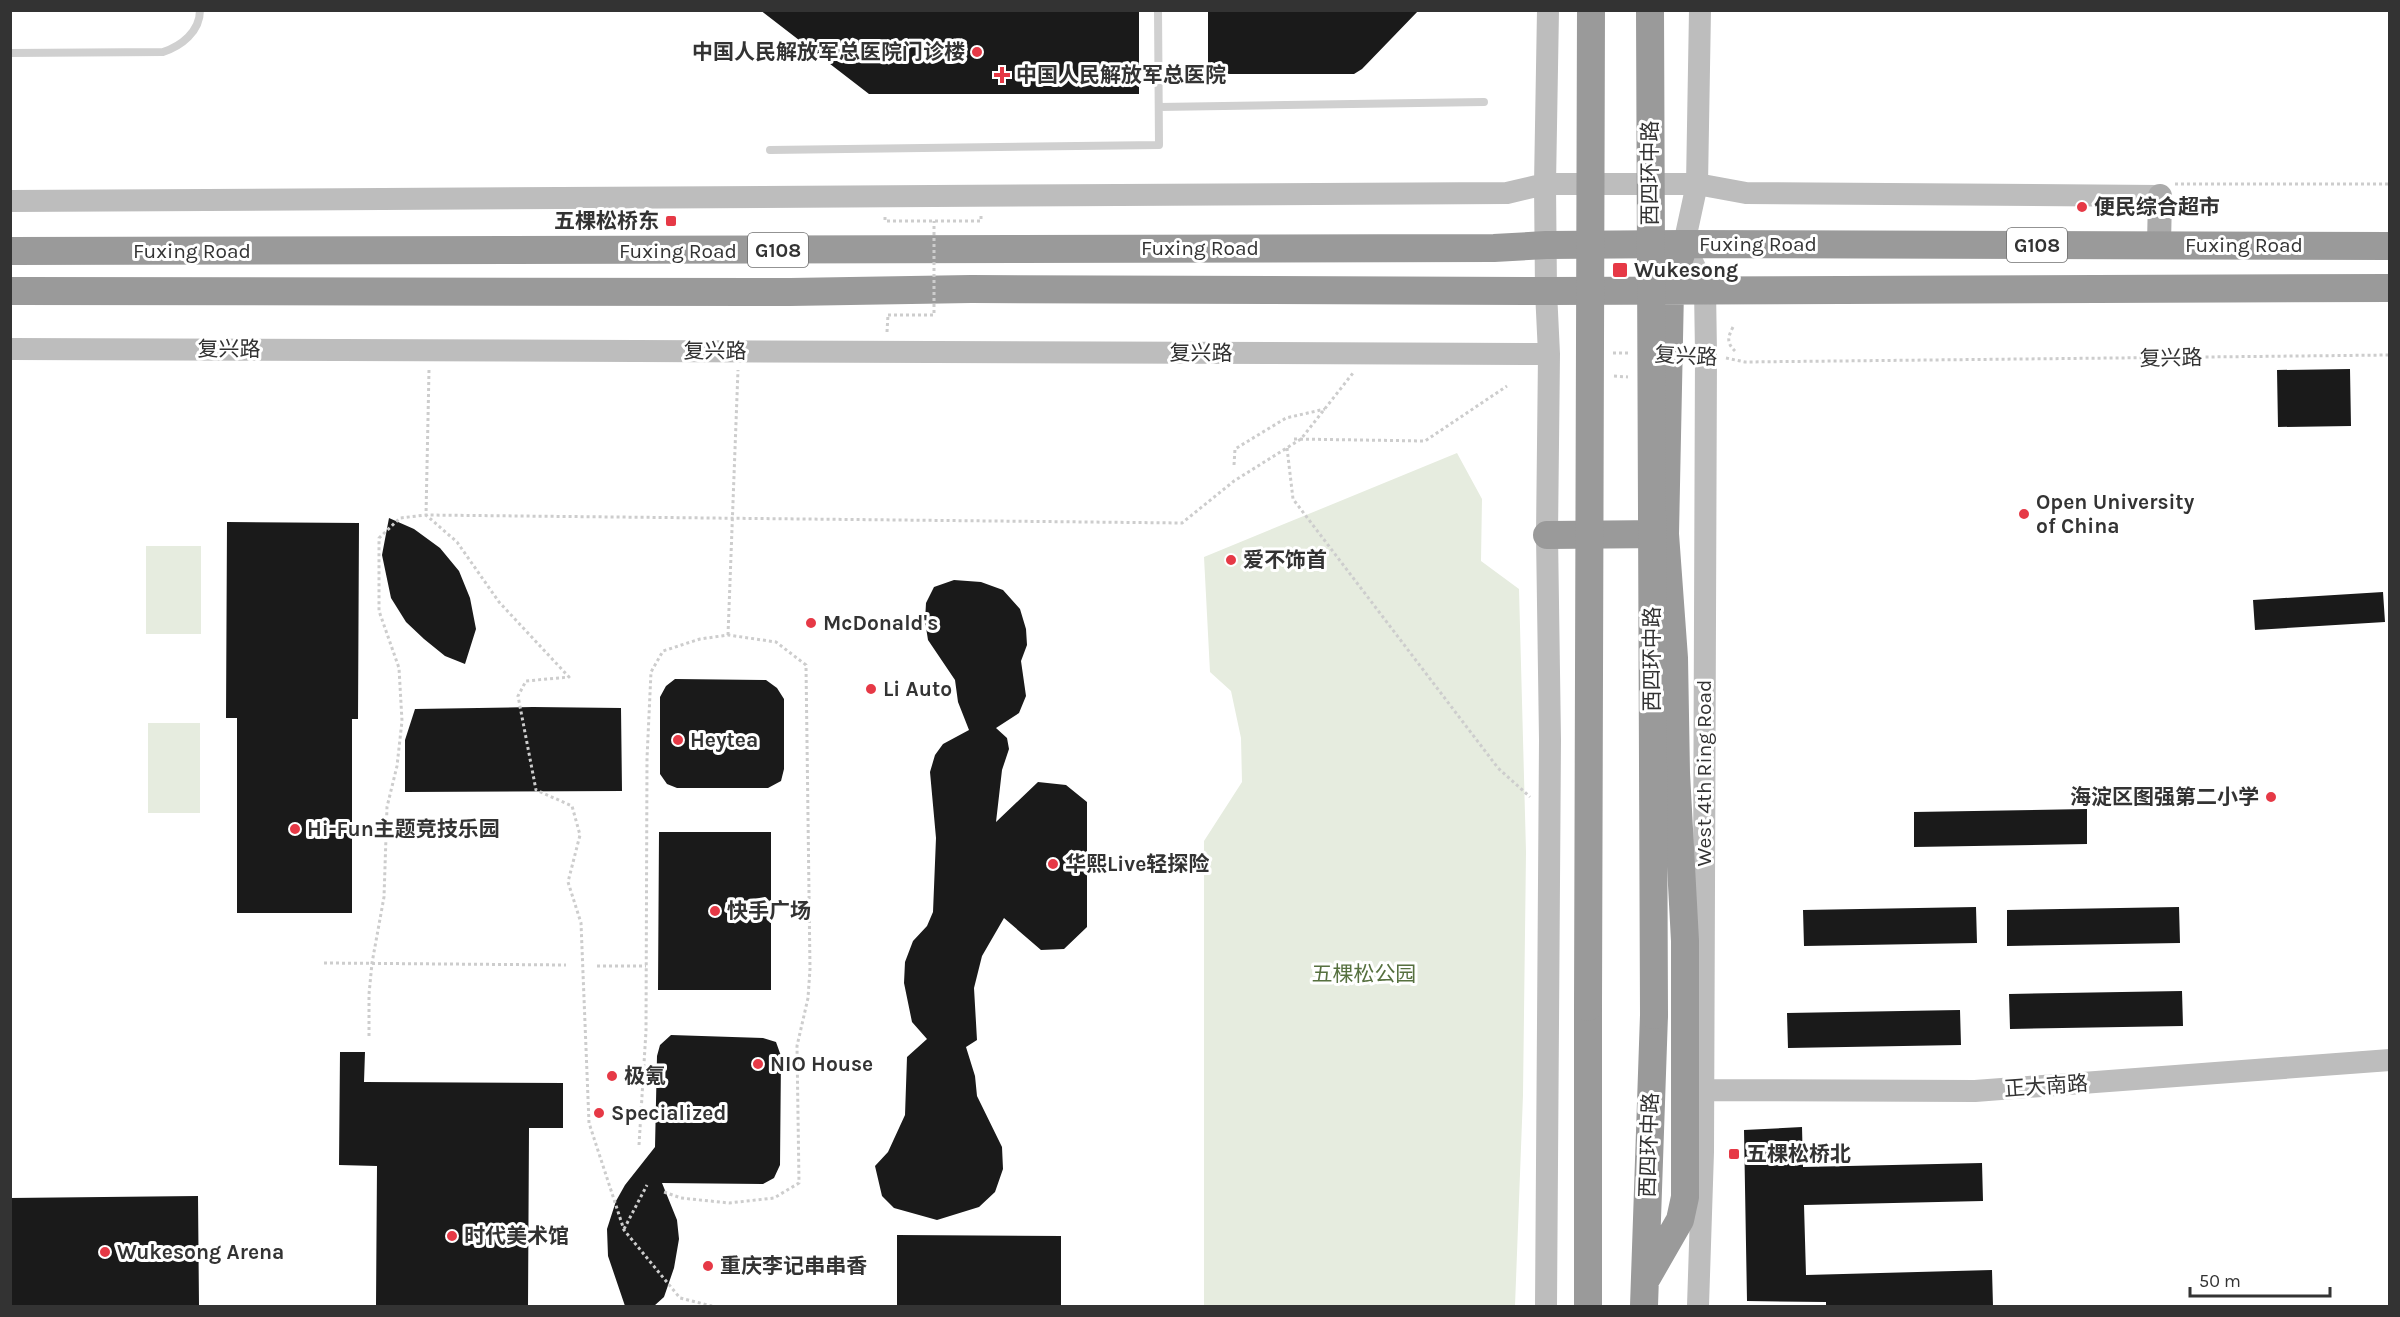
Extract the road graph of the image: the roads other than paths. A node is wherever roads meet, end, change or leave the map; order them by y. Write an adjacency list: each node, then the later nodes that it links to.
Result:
1 (200, 10): 7 (lane)
2 (1158, 10): 9 (lane)
3 (1548, 10): 11 (street)
4 (1591, 10): 33 (highway, bridge)
5 (1650, 10): 31 (highway, 西四环中路, bridge)
6 (1700, 10): 12 (street)
7 (10, 53)
8 (1484, 102): 9 (lane)
9 (1159, 107): 10 (lane)
10 (770, 150)
11 (1545, 184): 12 (street); 14 (street); 16 (street)
12 (1697, 184): 13 (street); 15 (street)
13 (2160, 196): 17 (main road)
14 (10, 201)
15 (1684, 243): 16 (highway, Fuxing Road / G108); 17 (highway, Fuxing Road / G108); 21 (street, West 4th Ring Road); 22 (highway)
16 (1546, 245): 19 (highway, Fuxing Road / G108); 24 (street)
17 (2159, 245): 18 (highway, Fuxing Road / G108)
18 (2390, 246)
19 (10, 251)
20 (2390, 288): 21 (highway, Fuxing Road / G108)
21 (1705, 289): 22 (highway, Fuxing Road / G108); 30 (street, West 4th Ring Road)
22 (1670, 290): 24 (highway, Fuxing Road / G108); 27 (highway)
23 (10, 291): 24 (highway, Fuxing Road / G108)
24 (1546, 291): 26 (street)
25 (10, 349): 26 (street, 复兴路)
26 (1549, 354): 28 (street)
27 (1665, 534): 28 (highway); 31 (highway)
28 (1547, 535): 32 (street)
29 (2390, 1060): 30 (street, 正大南路)
30 (1702, 1090): 34 (street, West 4th Ring Road)
31 (1644, 1294)
32 (1546, 1306)
33 (1588, 1306)
34 (1698, 1306)

